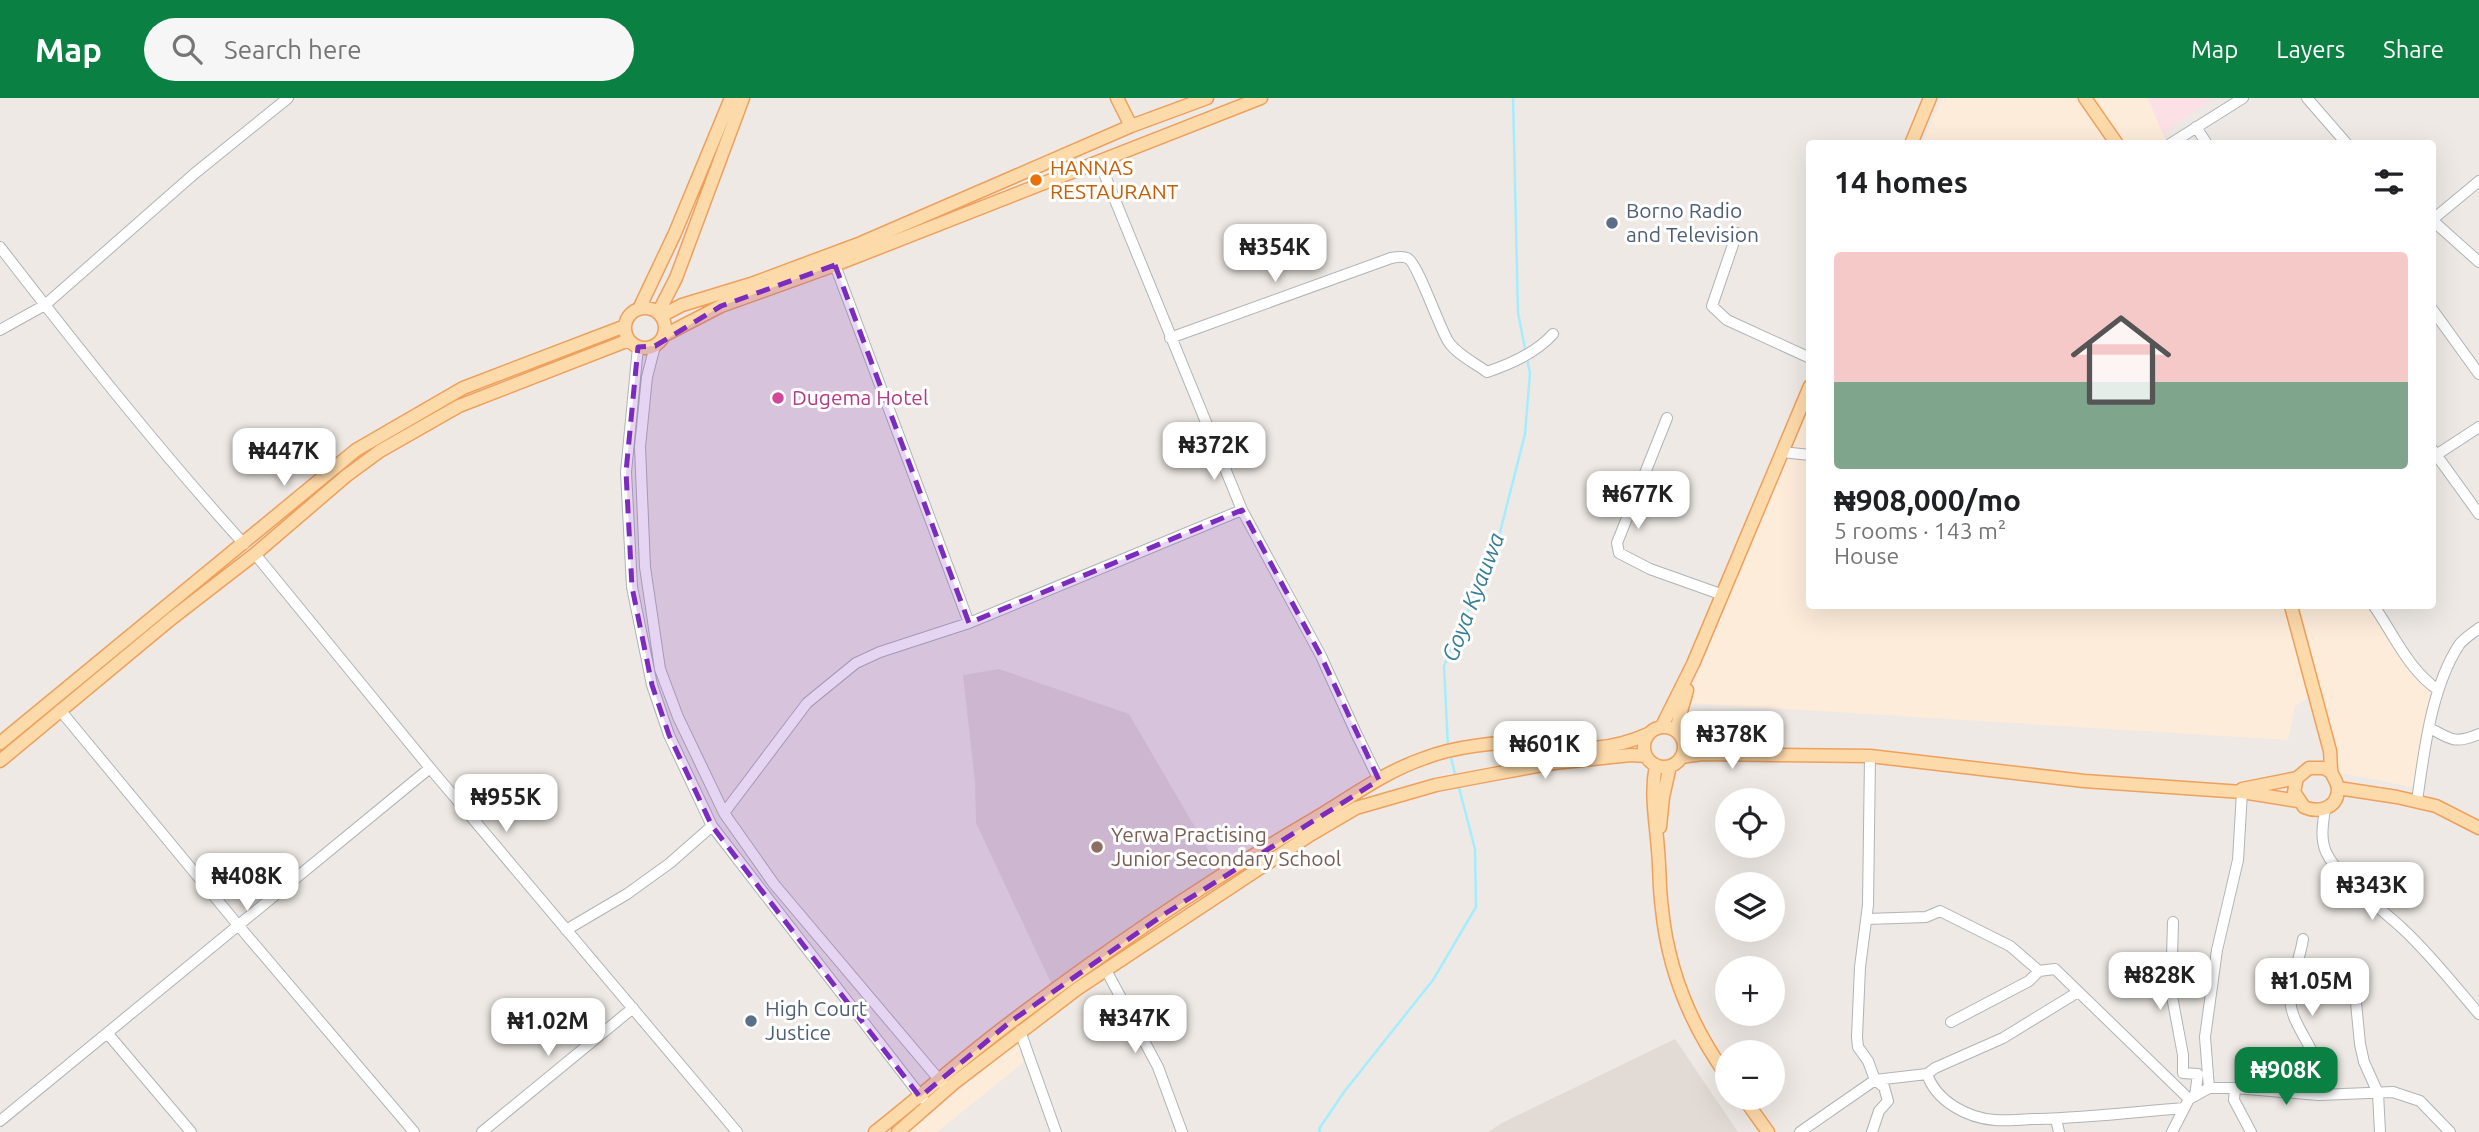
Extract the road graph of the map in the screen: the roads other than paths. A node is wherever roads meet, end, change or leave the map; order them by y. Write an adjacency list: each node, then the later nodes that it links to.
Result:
1 (288, 98): 29 (street)
2 (731, 98): 30 (main road)
3 (743, 98): 27 (main road)
4 (1117, 98): 12 (main road)
5 (1178, 98): 11 (main road)
6 (1261, 98): 19 (main road)
7 (1930, 98): 14 (main road)
8 (2085, 98): 15 (main road)
9 (2243, 98): 13 (street)
10 (2307, 98): 18 (street)
11 (1202, 100): 12 (main road)
12 (1131, 126): 28 (main road)
13 (2196, 127): 16 (street); 17 (street)
14 (1913, 140)
15 (2114, 140)
16 (2176, 140)
17 (2204, 140)
18 (2344, 140)
19 (1099, 161): 26 (main road); 36 (street)
20 (2479, 181): 21 (street)
21 (2436, 217)
22 (2436, 223): 25 (street)
23 (1737, 233): 39 (street)
24 (0, 247): 29 (street)
25 (2479, 261)
26 (835, 265): 37 (main road); 55 (street)
27 (676, 278): 28 (main road); 31 (main road)
28 (697, 300): 31 (main road)
29 (45, 305): 34 (street); 50 (street)
30 (639, 309): 31 (main road); 33 (main road)
31 (660, 314): 37 (main road)
32 (2436, 315): 40 (street)
33 (625, 326): 38 (main road); 50 (main road)
34 (0, 330)
35 (1553, 334): 36 (street)
36 (1171, 338): 48 (street)
37 (659, 341): 38 (main road); 82 (street)
38 (633, 343): 51 (main road); 83 (street)
39 (1806, 356)
40 (2479, 374)
41 (1806, 395): 44 (main road)
42 (1667, 418): 52 (street)
43 (2479, 427): 45 (street)
44 (1782, 452): 46 (street); 52 (main road)
45 (2436, 452)
46 (1806, 455)
47 (2436, 456): 49 (street)
48 (1242, 510): 55 (street); 76 (street)
49 (2479, 514)
50 (244, 544): 65 (main road)
51 (255, 554): 59 (main road); 73 (street)
52 (1723, 595): 57 (main road)
53 (2292, 609): 74 (main road)
54 (2376, 609): 58 (street)
55 (969, 623): 82 (street)
56 (2479, 628): 58 (street)
57 (1693, 664): 60 (main road); 64 (main road)
58 (2438, 690): 61 (street)
59 (60, 710): 70 (main road); 88 (street)
60 (1662, 726): 62 (main road); 64 (main road)
61 (2430, 728): 63 (street); 79 (street)
62 (1648, 734): 67 (main road); 76 (main road)
63 (2479, 734)
64 (1679, 735): 66 (main road); 69 (main road)
65 (0, 743)
66 (1781, 754): 68 (main road); 69 (main road)
67 (1646, 756): 71 (main road); 91 (main road)
68 (1870, 756): 78 (main road); 86 (street)
69 (1681, 757): 72 (main road)
70 (0, 761)
71 (1656, 765): 72 (main road); 85 (main road)
72 (1670, 766): 85 (main road)
73 (430, 768): 88 (street); 89 (street)
74 (2331, 772): 75 (main road); 77 (main road)
75 (2297, 778): 78 (main road); 80 (main road)
76 (1379, 780): 103 (main road)
77 (2338, 788): 79 (main road); 81 (main road)
78 (2238, 791): 80 (main road); 104 (street)
79 (2417, 801): 84 (main road)
80 (2298, 802): 81 (main road)
81 (2325, 809): 96 (street)
82 (724, 813): 103 (street)
83 (712, 826): 89 (street); 108 (street)
84 (2479, 828)
85 (1658, 849): 100 (main road)
86 (1867, 919): 92 (street); 102 (street)
87 (2173, 922): 109 (street)
88 (238, 925): 99 (street); 114 (street)
89 (566, 930): 95 (street)
90 (2303, 939): 107 (street)
91 (1106, 970): 98 (main road); 120 (street)
92 (2039, 971): 94 (street); 97 (street)
93 (2353, 972): 106 (street)
94 (2078, 992): 101 (street); 109 (street)
95 (633, 1008): 115 (street); 116 (street)
96 (2479, 1014)
97 (1951, 1023)
98 (1020, 1031): 103 (main road); 119 (street)
99 (108, 1034): 112 (street); 113 (street)
100 (1715, 1057)
101 (1927, 1074): 102 (street); 111 (street)
102 (1875, 1080): 122 (street); 123 (street)
103 (943, 1085): 108 (main road)
104 (2209, 1088): 105 (street); 109 (street)
105 (2235, 1088): 107 (street); 126 (street)
106 (2378, 1093): 107 (street); 127 (street); 128 (street)
107 (2319, 1095)
108 (924, 1101): 117 (main road); 118 (main road)
109 (2189, 1101): 111 (street); 125 (street)
110 (1752, 1110): 121 (main road)
111 (2056, 1119): 124 (street)
112 (0, 1121)
113 (191, 1132)
114 (414, 1132)
115 (482, 1132)
116 (737, 1132)
117 (875, 1132)
118 (898, 1132)
119 (1056, 1132)
120 (1182, 1132)
121 (1768, 1132)
122 (1800, 1132)
123 (1872, 1132)
124 (2059, 1132)
125 (2172, 1132)
126 (2251, 1132)
127 (2380, 1132)
128 (2451, 1132)

